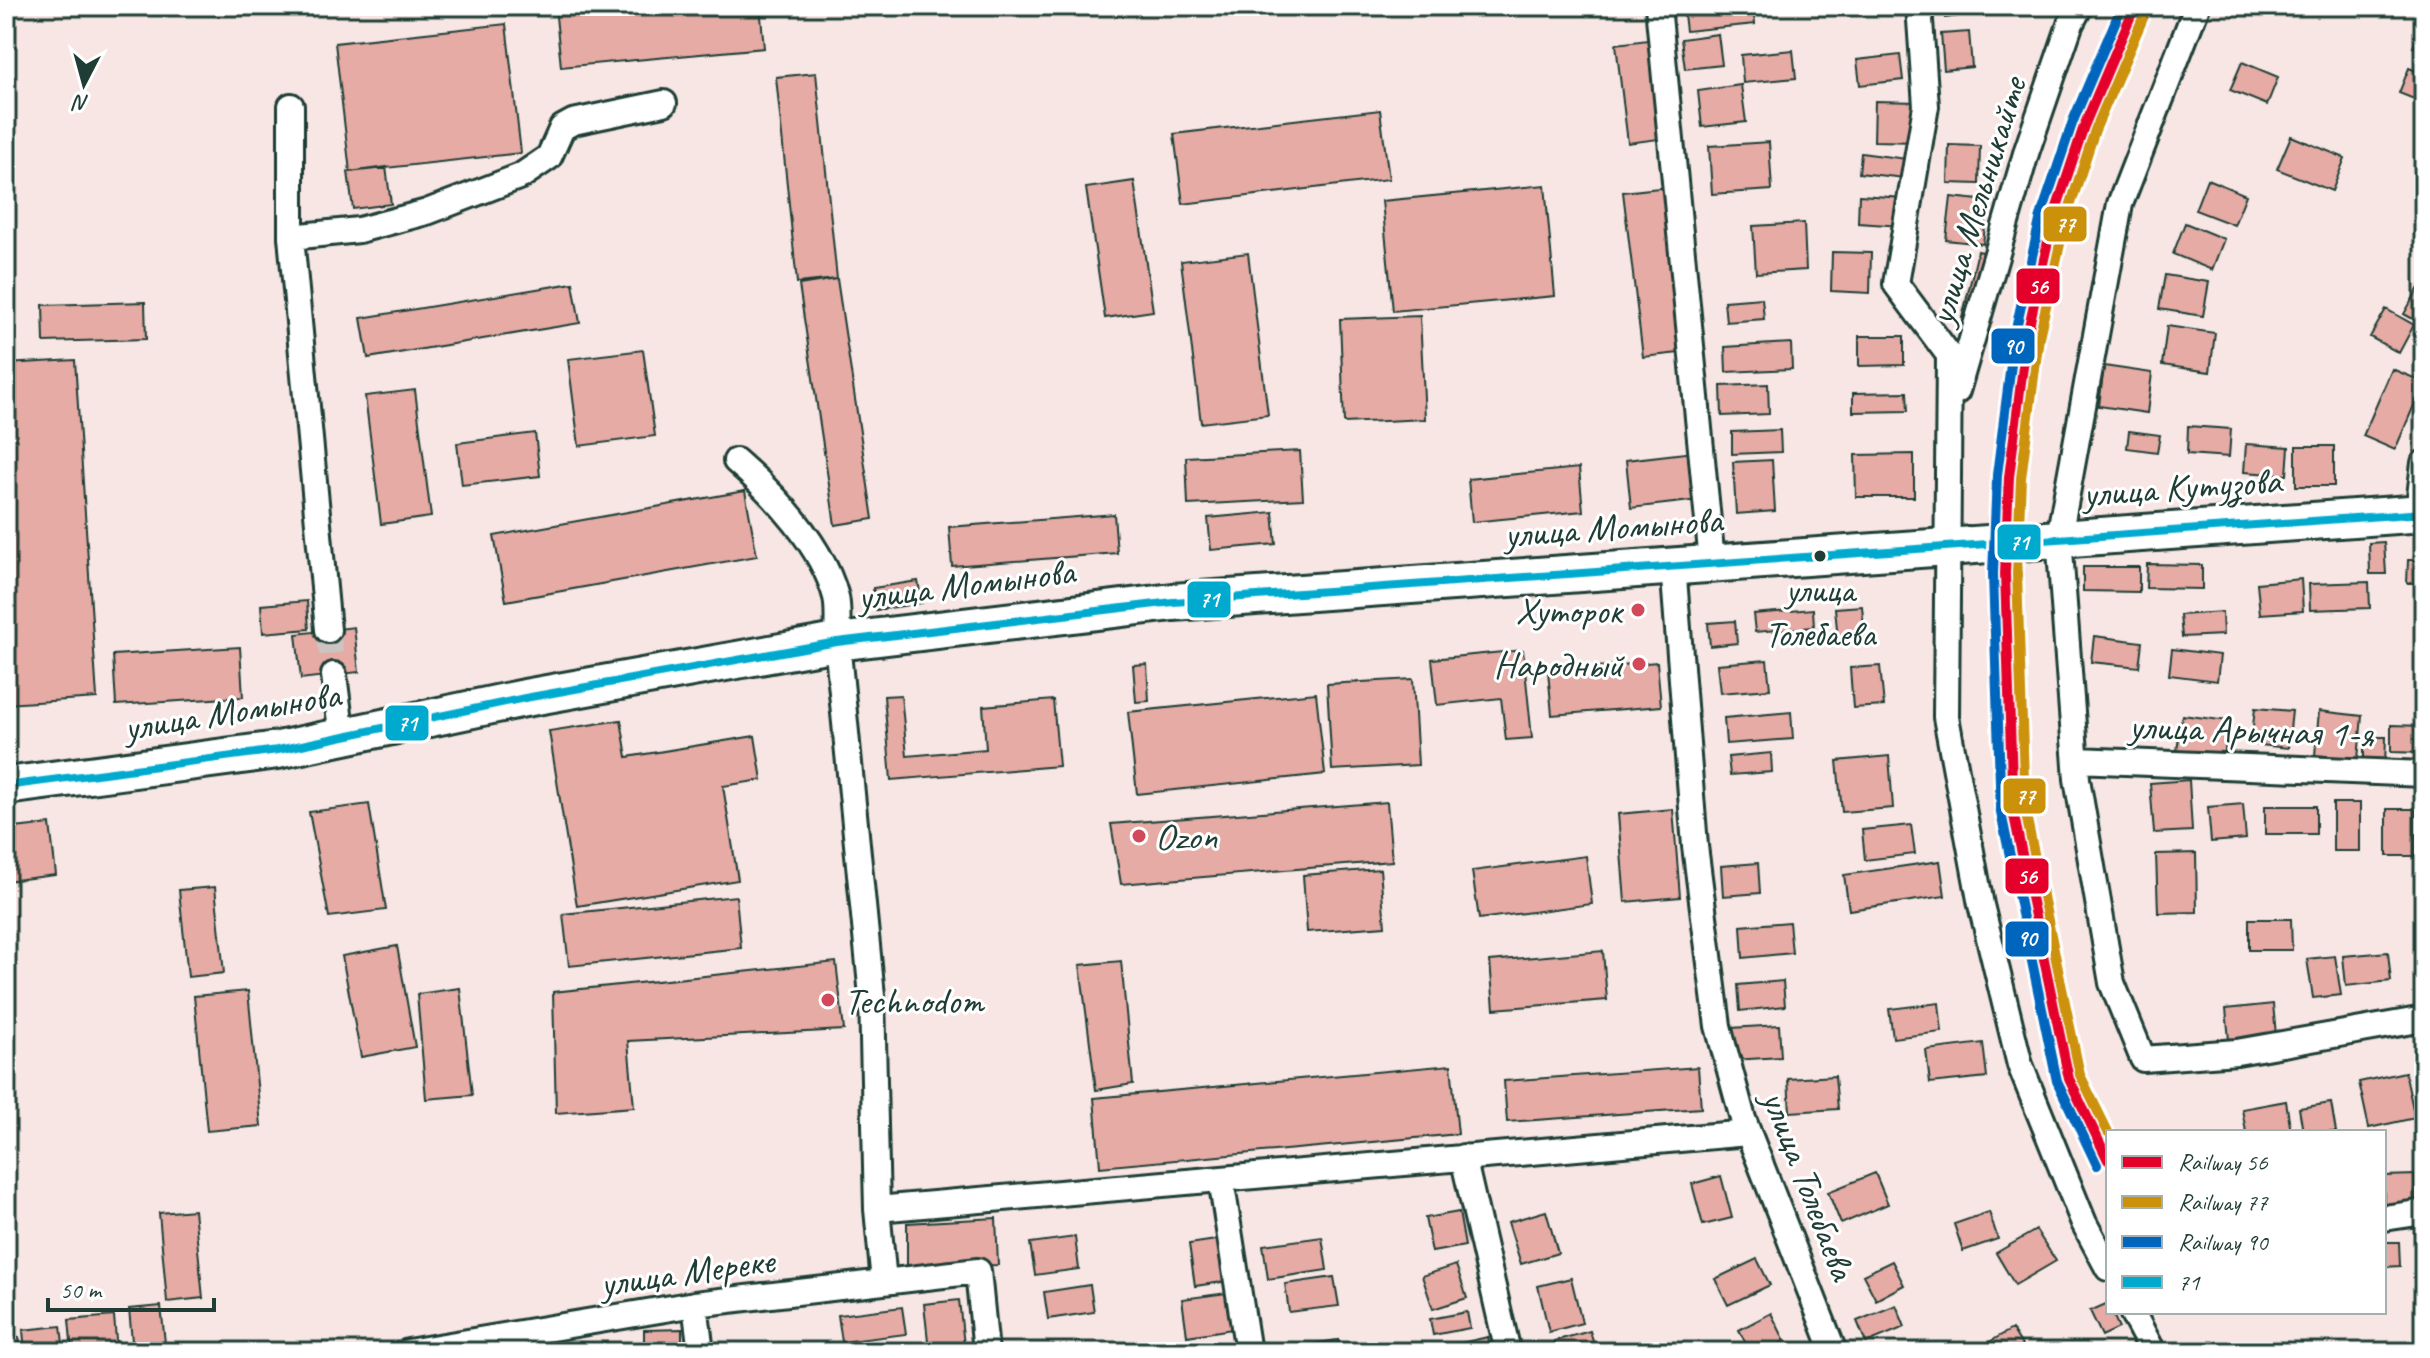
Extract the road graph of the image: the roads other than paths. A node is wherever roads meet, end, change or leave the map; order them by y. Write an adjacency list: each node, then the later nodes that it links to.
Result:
1 (1658, 6): 14 (street)
2 (1919, 6): 8 (street, улица Мельникайте)
3 (2080, 6): 8 (street, улица Мельникайте)
4 (2197, 6): 12 (street)
5 (664, 103): 7 (street)
6 (291, 106): 7 (street)
7 (291, 237): 16 (street)
8 (1948, 420): 13 (street, улица Мельникайте)
9 (736, 461): 17 (street)
10 (2424, 463): 11 (street)
11 (2421, 513): 12 (main road, улица Кутузова)
12 (2059, 537): 13 (main road, улица Кутузова); 20 (street)
13 (1946, 545): 14 (main road, улица Момынова); 30 (street, улица Мельникайте)
14 (1712, 562): 15 (main road, улица Момынова)
15 (1673, 565): 17 (main road, улица Момынова); 24 (street, улица Толебаева)
16 (328, 630)
17 (837, 642): 19 (main road, улица Момынова); 27 (street)
18 (334, 675): 19 (street)
19 (342, 737): 22 (main road, улица Момынова)
20 (2076, 760): 21 (street, улица Арычная 1-я); 23 (street)
21 (2424, 774)
22 (6, 786)
23 (2424, 1019)
24 (1748, 1133): 25 (street); 39 (street, улица Толебаева)
25 (1463, 1157): 26 (street); 38 (street)
26 (1221, 1179): 27 (street); 37 (street)
27 (877, 1209): 31 (street)
28 (2424, 1212): 29 (street)
29 (2386, 1218)
30 (2106, 1264)
31 (884, 1282): 32 (street, улица Мереке); 36 (street, улица Мереке)
32 (695, 1304): 34 (street, улица Мереке); 35 (street)
33 (2133, 1314): 40 (street)
34 (424, 1351)
35 (701, 1352)
36 (986, 1352)
37 (1248, 1352)
38 (1508, 1352)
39 (1834, 1352)
40 (2153, 1352)

